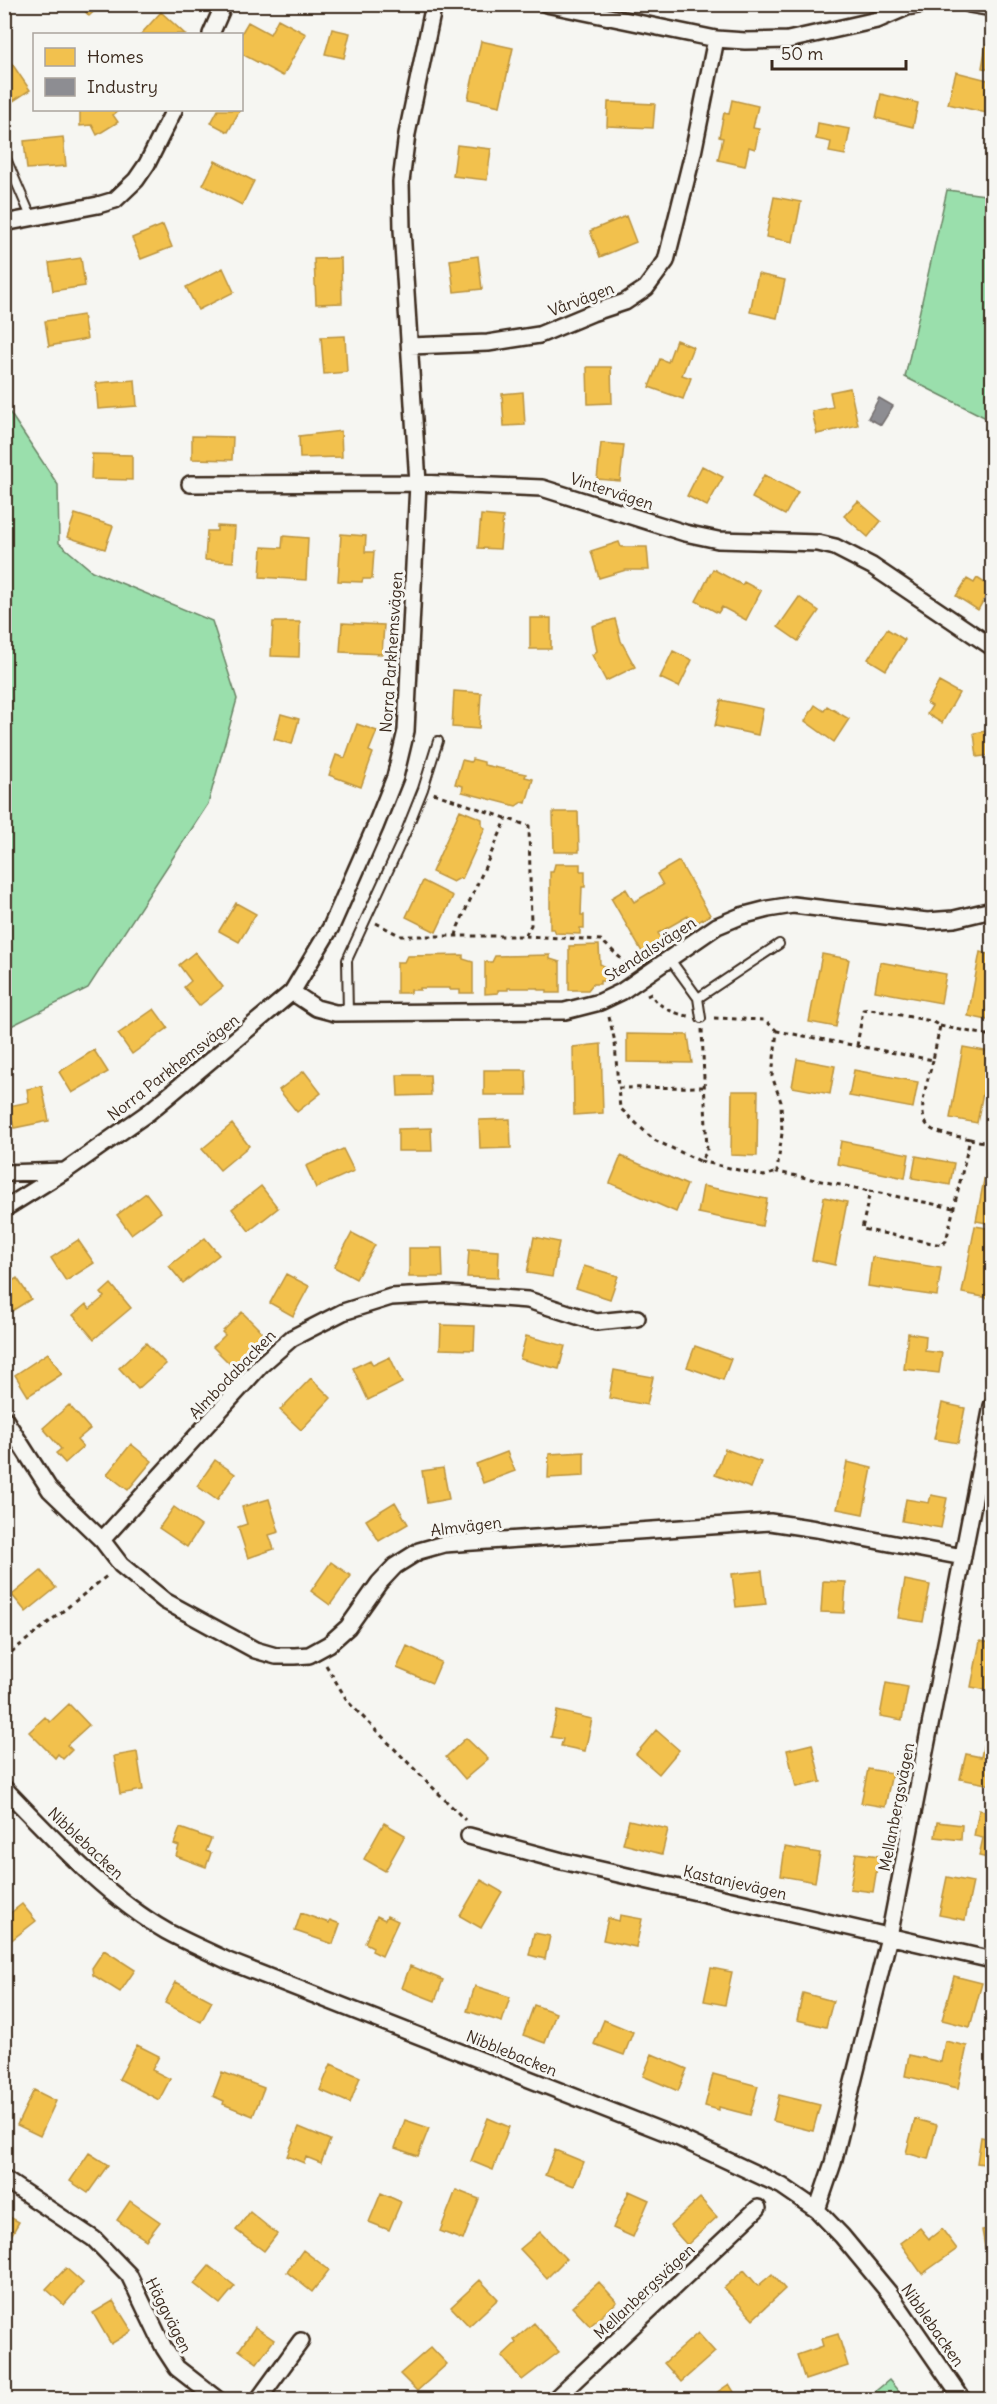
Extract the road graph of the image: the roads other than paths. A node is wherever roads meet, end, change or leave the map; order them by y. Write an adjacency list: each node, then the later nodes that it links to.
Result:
1 (224, 4): 8 (street)
2 (434, 4): 14 (street, Norra Parkhemsvägen)
3 (546, 4): 9 (street)
4 (924, 4): 6 (street)
5 (969, 4): 7 (street)
6 (907, 6): 9 (street)
7 (993, 8)
8 (211, 33)
9 (716, 39): 14 (street, Vårvägen)
10 (174, 111): 12 (street)
11 (4, 154): 12 (lane)
12 (32, 219): 13 (street)
13 (4, 224)
14 (410, 346): 15 (street, Norra Parkhemsvägen)
15 (418, 483): 16 (street, Vintervägen); 17 (street, Vintervägen); 22 (street, Norra Parkhemsvägen)
16 (190, 484)
17 (993, 647)
18 (438, 741): 24 (lane)
19 (993, 910): 21 (street, Stendalsvägen)
20 (780, 944): 23 (lane)
21 (669, 958): 23 (lane); 24 (street, Stendalsvägen)
22 (292, 992): 24 (street, Stendalsvägen); 26 (street, Norra Parkhemsvägen)
23 (698, 998): 25 (lane)
24 (348, 1014)
25 (701, 1018)
26 (65, 1171): 27 (street); 28 (street, Norra Parkhemsvägen)
27 (4, 1173)
28 (4, 1209)
29 (637, 1318): 32 (street, Almbodabacken)
30 (993, 1406): 33 (street, Mellanbergsvägen)
31 (4, 1418): 32 (street, Almvägen)
32 (102, 1540): 33 (street, Almvägen)
33 (963, 1557): 36 (street, Mellanbergsvägen)
34 (4, 1788): 40 (street, Nibblebacken)
35 (469, 1836): 36 (street, Kastanjevägen)
36 (889, 1937): 37 (street, Kastanjevägen); 40 (street, Mellanbergsvägen)
37 (993, 1960)
38 (4, 2179): 42 (street, Häggvägen)
39 (758, 2208): 44 (street, Mellanbergsvägen)
40 (817, 2210): 45 (street, Nibblebacken)
41 (301, 2341): 43 (street)
42 (218, 2400)
43 (258, 2400)
44 (554, 2400)
45 (963, 2400)

